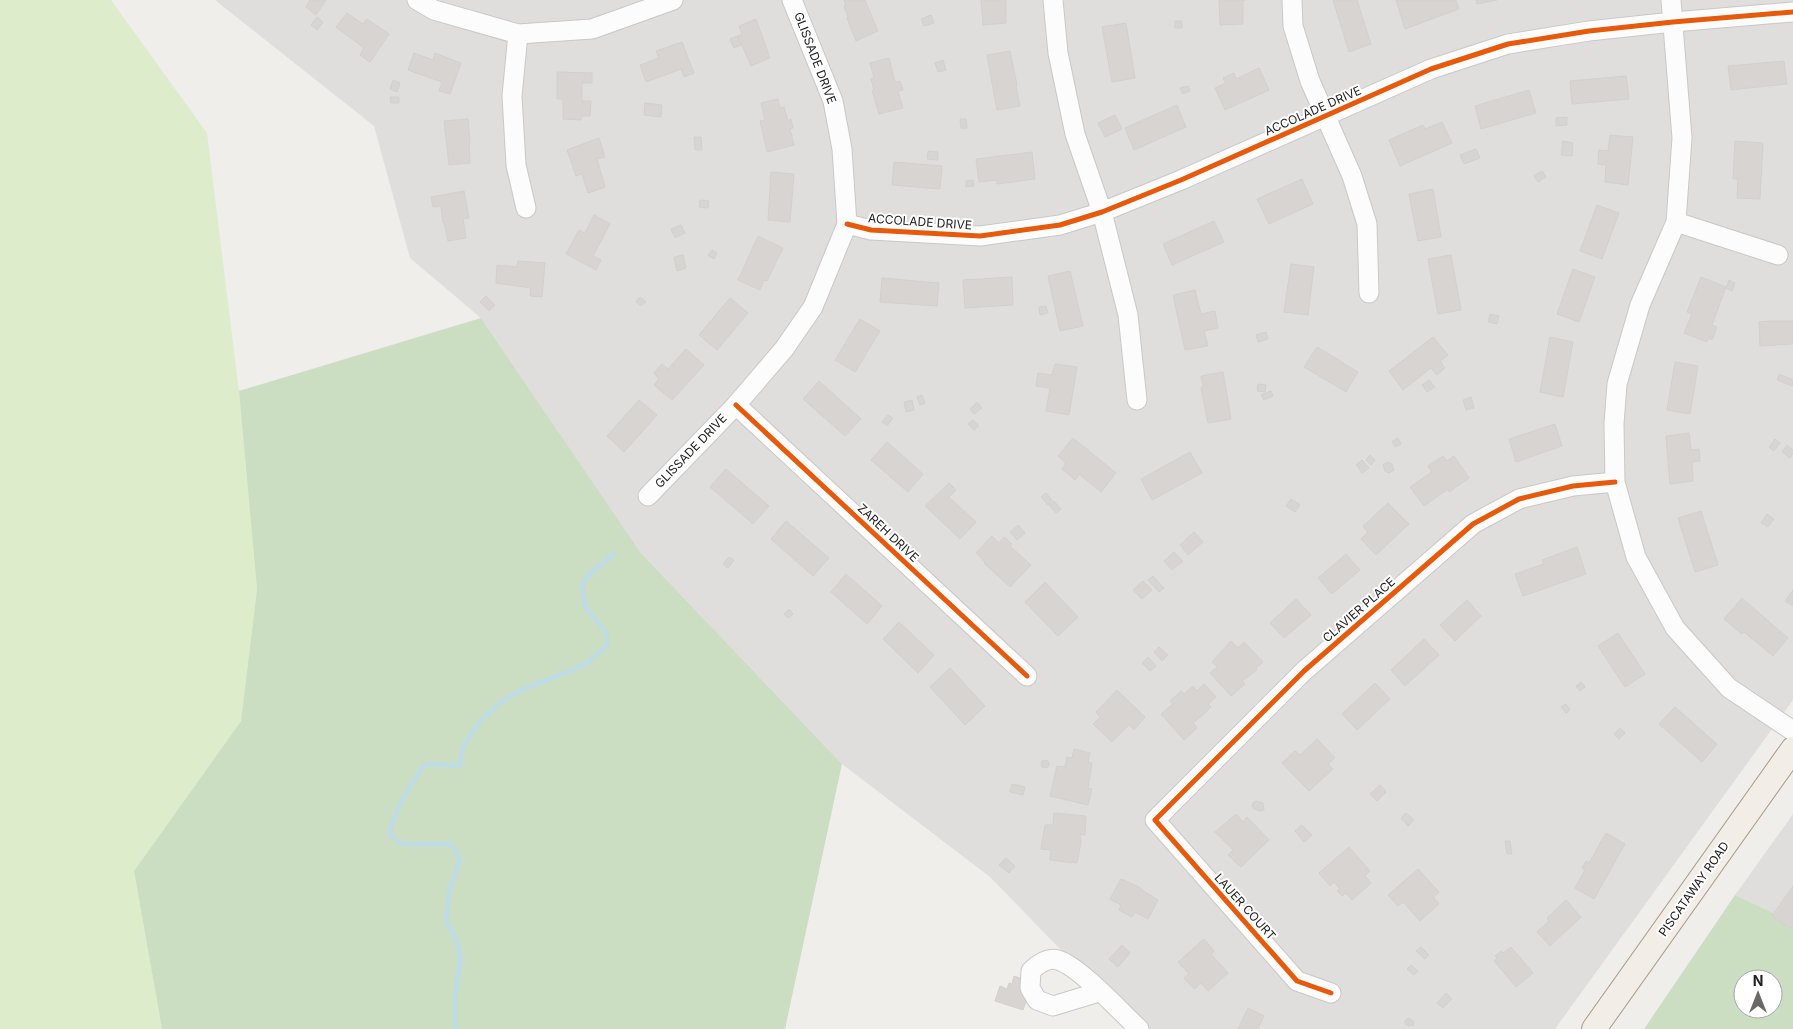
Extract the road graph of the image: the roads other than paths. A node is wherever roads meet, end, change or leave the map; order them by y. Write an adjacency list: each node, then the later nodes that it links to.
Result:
1 (417, 0): 9 (street)
2 (673, 0): 9 (street)
3 (792, 0): 14 (street, GLISSADE DRIVE)
4 (1053, 0): 12 (street)
5 (1292, 0): 10 (street)
6 (1671, 0): 8 (street)
7 (1793, 12): 8 (street, ACCOLADE DRIVE)
8 (1673, 22): 10 (street, ACCOLADE DRIVE); 13 (street)
9 (518, 34): 11 (street)
10 (1325, 116): 12 (street, ACCOLADE DRIVE); 16 (street)
11 (526, 208)
12 (1102, 212): 14 (street, ACCOLADE DRIVE); 17 (street)
13 (1676, 222): 15 (street); 19 (street)
14 (847, 224): 18 (street, GLISSADE DRIVE)
15 (1778, 255)
16 (1369, 293)
17 (1137, 400)
18 (736, 405): 20 (street, GLISSADE DRIVE); 21 (street, ZAREH DRIVE)
19 (1615, 482): 22 (street); 24 (street, CLAVIER PLACE)
20 (648, 496)
21 (1027, 676)
22 (1793, 731)
23 (1793, 749): 28 (main road, PISCATAWAY ROAD)
24 (1155, 820): 26 (street, LAUER COURT)
25 (1099, 992): 27 (street)
26 (1331, 993)
27 (1139, 1029)
28 (1594, 1029)

